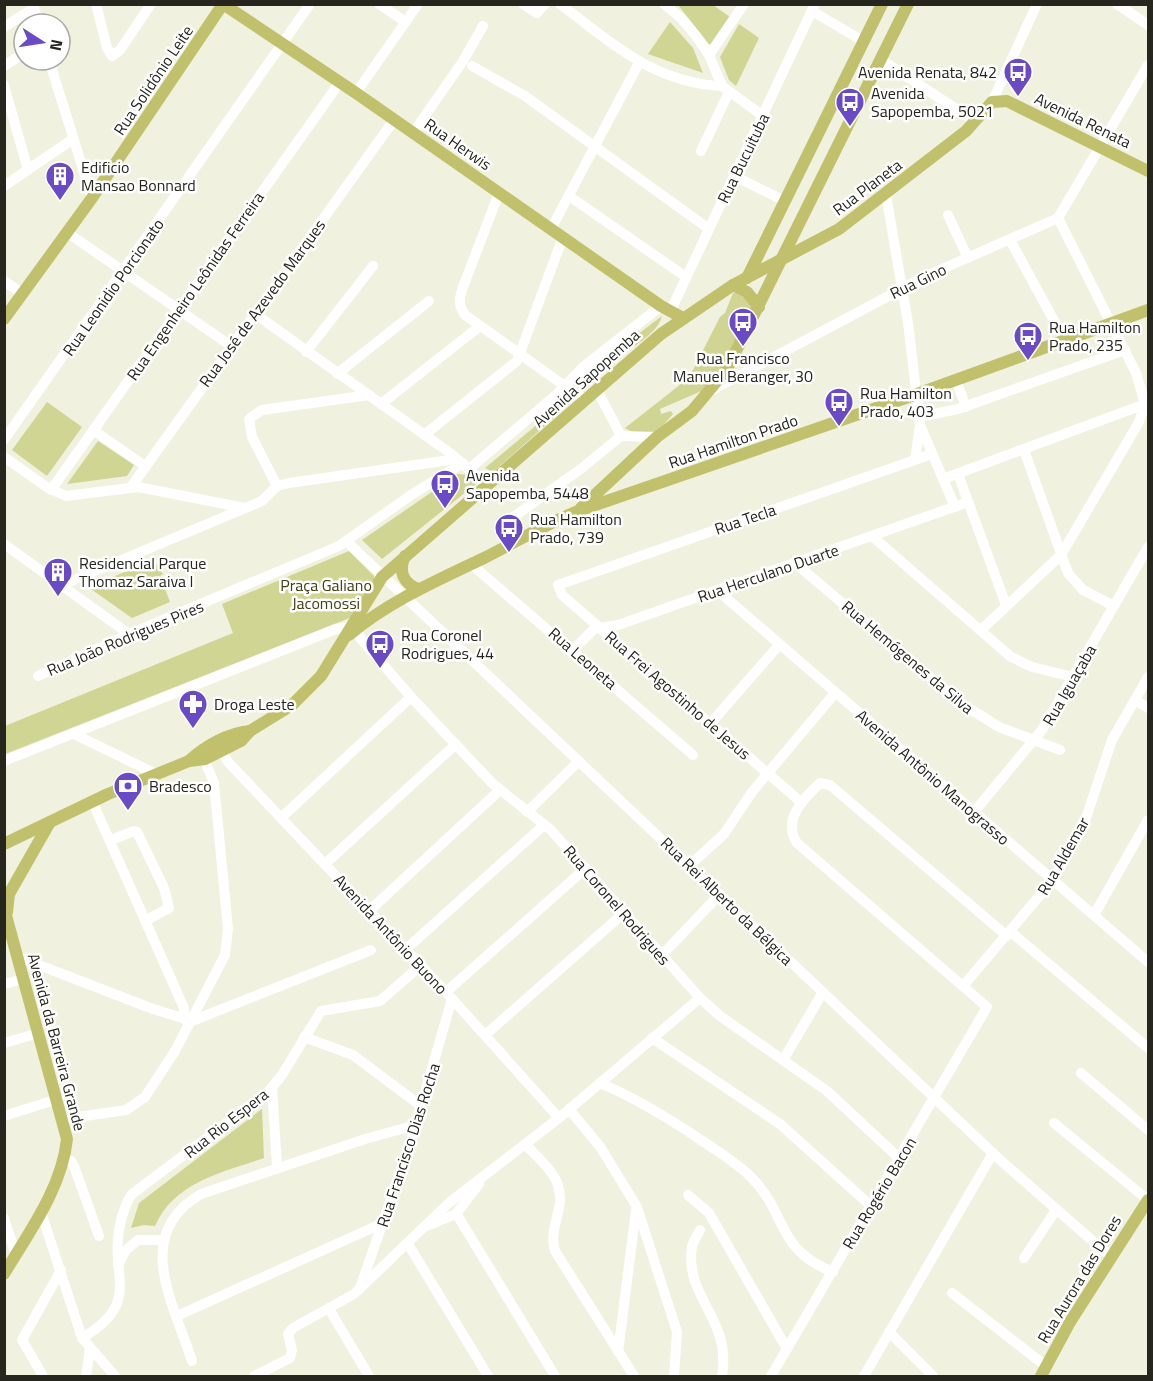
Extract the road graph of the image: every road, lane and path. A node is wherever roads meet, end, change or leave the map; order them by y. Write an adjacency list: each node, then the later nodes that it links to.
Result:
1 (96, 4): 2 (street)
2 (152, 4)
3 (223, 4): 23 (main road, Rua Herwis); 50 (main road, Rua Solidônio Leite)
4 (310, 4): 23 (street, Rua Leonidio Porcionato)
5 (379, 4): 18 (street)
6 (418, 4): 18 (street)
7 (523, 4): 17 (street)
8 (560, 4): 26 (street)
9 (664, 4): 24 (street)
10 (744, 4): 24 (street)
11 (882, 4): 22 (main road)
12 (908, 4): 25 (main road)
13 (1037, 4): 34 (street, Rua Planeta)
14 (1117, 4): 19 (street)
15 (33, 6): 20 (street)
16 (813, 8): 22 (street); 35 (street, Rua Bucuituba)
17 (541, 9)
18 (406, 22): 33 (street)
19 (1149, 25)
20 (4, 27)
21 (483, 27): 38 (street)
22 (863, 41): 51 (main road)
23 (282, 45): 30 (main road, Rua Herwis); 63 (street, Rua Leonidio Porcionato)
24 (709, 55): 32 (street)
25 (880, 58): 37 (street); 59 (main road)
26 (639, 63): 32 (street); 40 (street)
27 (1149, 65): 41 (street)
28 (472, 66): 40 (street)
29 (53, 72): 39 (street)
30 (340, 82): 33 (main road, Rua Herwis); 72 (street, Rua Engenheiro Leônidas Ferreira)
31 (4, 85): 43 (street)
32 (725, 89): 35 (street); 42 (street)
33 (356, 93): 36 (main road, Rua Herwis)
34 (998, 97): 37 (main road, Rua Planeta); 41 (main road, Avenida Renata)
35 (763, 116): 45 (street, Rua Bucuituba)
36 (394, 120): 38 (main road, Rua Herwis); 74 (street, Rua José de Azevedo Marques)
37 (976, 122): 48 (main road, Rua Planeta)
38 (413, 132): 47 (main road, Rua Herwis)
39 (73, 139): 43 (street); 50 (street)
40 (594, 145): 49 (street); 55 (street)
41 (1101, 148): 44 (main road, Avenida Renata); 53 (street)
42 (701, 151)
43 (28, 170): 46 (street)
44 (1149, 171)
45 (734, 176): 51 (street); 55 (street, Rua Bucuituba)
46 (4, 186)
47 (500, 193): 54 (main road, Rua Herwis); 78 (street)
48 (886, 195): 59 (main road, Rua Planeta); 68 (street)
49 (568, 196): 54 (street); 64 (street)
50 (92, 198): 56 (main road, Rua Solidônio Leite)
51 (785, 201): 65 (main road)
52 (948, 214): 60 (street)
53 (1058, 218): 58 (street, Rua Gino); 77 (street)
54 (551, 230): 57 (main road, Rua Herwis)
55 (709, 230): 64 (street, Rua Bucuituba)
56 (68, 233): 63 (street); 69 (main road, Rua Solidônio Leite)
57 (563, 237): 75 (main road, Rua Herwis); 83 (street)
58 (1010, 240): 60 (street, Rua Gino); 79 (street)
59 (792, 249): 61 (main road)
60 (968, 258): 68 (street, Rua Gino)
61 (780, 261): 65 (main road); 71 (main road)
62 (373, 266): 82 (street)
63 (124, 273): 72 (street); 100 (street, Rua Leonidio Porcionato)
64 (686, 278): 75 (street, Rua Bucuituba)
65 (747, 278): 67 (main road, Avenida Sapopemba)
66 (4, 280): 69 (street)
67 (733, 285): 71 (main road); 75 (main road, Avenida Sapopemba)
68 (902, 289): 88 (street, Rua Gino); 89 (street)
69 (23, 294): 76 (main road, Rua Solidônio Leite)
70 (429, 301): 84 (street)
71 (759, 307): 88 (main road)
72 (177, 310): 80 (street); 96 (street, Rua Engenheiro Leônidas Ferreira)
73 (1149, 310): 77 (main road, Rua Hamilton Prado)
74 (254, 313): 80 (street, Rua José de Azevedo Marques); 82 (street)
75 (672, 314): 86 (street, Rua João Rodrigues Pires); 87 (main road, Avenida Sapopemba)
76 (4, 319)
77 (1112, 324): 79 (main road, Rua Hamilton Prado); 81 (street)
78 (480, 326): 83 (street); 93 (street)
79 (1065, 341): 85 (main road, Rua Hamilton Prado)
80 (231, 346): 106 (street, Rua José de Azevedo Marques)
81 (1125, 350): 92 (street); 94 (street)
82 (306, 352): 84 (street)
83 (521, 353): 86 (street); 97 (street)
84 (337, 374): 90 (street)
85 (956, 380): 89 (main road, Rua Hamilton Prado); 94 (street)
86 (566, 385): 91 (street); 105 (street, Rua João Rodrigues Pires)
87 (597, 390): 91 (main road, Avenida Sapopemba); 98 (street)
88 (710, 391): 99 (main road)
89 (917, 394): 95 (street); 116 (main road, Rua Hamilton Prado)
90 (369, 395): 93 (street); 109 (street)
91 (586, 401): 110 (main road, Avenida Sapopemba)
92 (1147, 403): 101 (street); 122 (street)
93 (381, 404): 97 (street)
94 (966, 407): 95 (street)
95 (920, 421): 102 (street); 104 (street)
96 (93, 430): 106 (street); 112 (street, Rua Engenheiro Leônidas Ferreira)
97 (424, 435): 105 (street)
98 (621, 436): 99 (street); 117 (street)
99 (657, 437): 116 (main road)
100 (4, 440)
101 (1024, 450): 107 (street); 122 (street)
102 (932, 454): 104 (street, Rua Tecla); 108 (street)
103 (4, 457): 112 (street)
104 (915, 460): 128 (street, Rua Tecla)
105 (463, 464): 109 (street); 110 (street); 119 (street, Rua João Rodrigues Pires)
106 (145, 466): 111 (street, Rua José de Azevedo Marques)
107 (958, 474): 108 (street); 113 (street)
108 (943, 479): 114 (street)
109 (277, 486): 115 (street)
110 (488, 486): 123 (main road, Avenida Sapopemba)
111 (131, 487): 112 (street); 115 (street)
112 (51, 490)
113 (968, 502): 114 (street, Rua Herculano Duarte); 132 (street)
114 (955, 507): 118 (street, Rua Herculano Duarte)
115 (246, 508): 127 (street)
116 (578, 511): 124 (main road, Rua Hamilton Prado)
117 (505, 523)
118 (873, 537): 125 (street, Rua Herculano Duarte); 136 (street)
119 (346, 541): 126 (street, Rua Rei Alberto da Bélgica); 137 (street, Rua João Rodrigues Pires)
120 (4, 544): 127 (street)
121 (1149, 547): 133 (street, Rua Iguaçaba)
122 (1061, 555): 132 (street); 133 (street)
123 (405, 556): 126 (main road, Avenida Sapopemba); 129 (main road)
124 (471, 564): 129 (main road, Rua Hamilton Prado); 139 (street, Rua Leoneta)
125 (796, 564): 130 (street, Rua Herculano Duarte); 149 (street, Rua Hemógenes da Silva)
126 (382, 577): 131 (street, Rua Rei Alberto da Bélgica); 134 (main road, Avenida Sapopemba)
127 (62, 585): 137 (street)
128 (558, 585): 135 (street, Rua Frei Agostinho de Jesus)
129 (419, 589): 131 (main road, Rua Hamilton Prado)
130 (718, 591): 135 (street, Rua Herculano Duarte); 138 (street, Avenida Antônio Manograsso)
131 (405, 596): 134 (main road, Rua Hamilton Prado); 156 (street, Rua Rei Alberto da Bélgica)
132 (1006, 605): 136 (street)
133 (1114, 606): 141 (street, Rua Iguaçaba)
134 (352, 628): 144 (street, Rua Coronel Rodrigues); 148 (street); 151 (main road, Avenida Sapopemba)
135 (600, 628): 139 (street, Rua Herculano Duarte); 147 (street, Rua Frei Agostinho de Jesus)
136 (981, 630): 141 (street)
137 (129, 634): 140 (street, Rua João Rodrigues Pires)
138 (778, 645): 143 (street, Avenida Antônio Manograsso); 147 (street)
139 (573, 650): 154 (street, Rua Leoneta)
140 (38, 676)
141 (1073, 677): 149 (street, Rua Iguaçaba)
142 (1149, 677): 145 (street, Rua Aldemar)
143 (835, 693): 157 (street); 164 (street, Avenida Antônio Manograsso)
144 (411, 698): 150 (street, Rua Coronel Rodrigues); 165 (street)
145 (1135, 700): 146 (street); 176 (street, Rua Aldemar)
146 (1149, 708)
147 (710, 724): 157 (street, Rua Frei Agostinho de Jesus)
148 (74, 734): 155 (street); 158 (street)
149 (1035, 740): 152 (street, Rua Hemógenes da Silva); 164 (street, Rua Iguaçaba)
150 (456, 744): 160 (street, Rua Coronel Rodrigues); 173 (street)
151 (219, 747): 153 (main road, Avenida Sapopemba); 159 (street); 165 (street, Avenida Antônio Buono)
152 (1060, 750)
153 (203, 755): 158 (main road, Avenida Sapopemba); 159 (street)
154 (693, 755)
155 (4, 761)
156 (579, 761): 163 (street); 174 (street, Rua Rei Alberto da Bélgica)
157 (767, 772): 162 (street, Rua Frei Agostinho de Jesus); 174 (street)
158 (156, 774): 161 (main road, Avenida Sapopemba)
159 (214, 783): 197 (street)
160 (500, 790): 163 (street, Rua Coronel Rodrigues); 180 (street)
161 (92, 801): 167 (main road, Avenida Sapopemba); 170 (street)
162 (802, 803): 184 (street); 193 (street)
163 (527, 812): 168 (street, Rua Coronel Rodrigues)
164 (974, 812): 176 (street, Avenida Antônio Manograsso)
165 (282, 818): 173 (street, Avenida Antônio Buono)
166 (1149, 820): 182 (street)
167 (50, 822): 169 (main road, Avenida Sapopemba); 172 (main road, Avenida da Barreira Grande)
168 (544, 825): 175 (street, Rua Coronel Rodrigues); 186 (street)
169 (27, 833): 171 (main road, Avenida Sapopemba); 172 (main road)
170 (111, 840): 183 (street); 183 (street)
171 (4, 844)
172 (38, 845): 177 (main road, Avenida da Barreira Grande)
173 (325, 864): 180 (street, Avenida Antônio Buono)
174 (690, 865): 178 (street, Rua Rei Alberto da Bélgica)
175 (586, 868): 181 (street, Rua Coronel Rodrigues); 195 (street)
176 (1053, 880): 182 (street, Avenida Antônio Manograsso); 184 (street, Rua Aldemar)
177 (8, 891): 179 (main road, Avenida da Barreira Grande)
178 (720, 894): 187 (street); 194 (street, Rua Rei Alberto da Bélgica)
179 (6, 910): 188 (main road, Avenida da Barreira Grande)
180 (369, 911): 186 (street, Avenida Antônio Buono)
181 (625, 912): 187 (street, Rua Coronel Rodrigues); 199 (street)
182 (1094, 915): 189 (street, Avenida Antônio Manograsso)
183 (145, 921): 197 (street)
184 (1009, 934): 193 (street, Rua Aldemar); 203 (street)
185 (371, 950): 197 (street)
186 (405, 950): 190 (street, Avenida Antônio Buono)
187 (662, 955): 196 (street, Rua Coronel Rodrigues)
188 (18, 957): 191 (main road, Avenida da Barreira Grande); 197 (street)
189 (1149, 962)
190 (420, 966): 195 (street, Avenida Antônio Buono); 200 (street, Rua Rio Espera)
191 (24, 979): 192 (street); 198 (main road, Avenida da Barreira Grande)
192 (4, 984)
193 (963, 986): 209 (street, Rua Rogério Bacon)
194 (823, 992): 204 (street); 209 (street, Rua Rei Alberto da Bélgica)
195 (449, 996): 199 (street, Avenida Antônio Buono); 210 (street, Rua Francisco Dias Rocha)
196 (700, 998): 201 (street); 204 (street, Rua Coronel Rodrigues)
197 (188, 1020): 214 (street)
198 (39, 1033): 202 (street); 208 (main road, Avenida da Barreira Grande)
199 (484, 1035): 213 (street, Avenida Antônio Buono)
200 (304, 1037): 207 (street, Rua Rio Espera); 210 (street)
201 (652, 1038): 206 (street); 226 (street)
202 (4, 1043)
203 (1149, 1048)
204 (783, 1060): 221 (street, Rua Coronel Rodrigues)
205 (1081, 1073): 217 (street)
206 (600, 1083): 211 (street); 243 (street)
207 (272, 1087): 222 (street); 241 (street, Rua Rio Espera)
208 (58, 1099): 212 (street); 214 (main road, Avenida da Barreira Grande)
209 (936, 1099): 219 (street, Rua Rei Alberto da Bélgica); 221 (street, Rua Rogério Bacon)
210 (421, 1106): 216 (street, Rua Francisco Dias Rocha)
211 (569, 1110): 213 (street); 227 (street)
212 (4, 1116)
213 (559, 1118): 218 (street)
214 (64, 1119): 220 (main road, Avenida da Barreira Grande)
215 (1054, 1123): 225 (street)
216 (416, 1125): 222 (street); 232 (street, Rua Francisco Dias Rocha)
217 (1149, 1130)
218 (526, 1145): 223 (street); 253 (street)
219 (993, 1153): 228 (street, Rua Rei Alberto da Bélgica); 249 (street)
220 (64, 1158): 229 (main road, Avenida da Barreira Grande); 235 (street)
221 (900, 1159): 226 (street, Rua Rogério Bacon)
222 (277, 1167): 236 (street)
223 (486, 1174): 230 (street); 233 (street)
224 (688, 1195): 252 (street)
225 (1149, 1200): 239 (main road, Rua Aurora das Dores)
226 (871, 1206): 243 (street, Rua Rogério Bacon)
227 (637, 1207): 253 (street); 264 (street)
228 (1056, 1210): 239 (street, Rua Rei Alberto da Bélgica); 240 (street)
229 (41, 1212): 238 (main road, Avenida da Barreira Grande); 242 (street)
230 (456, 1213): 233 (street); 262 (street)
231 (4, 1218): 238 (street)
232 (383, 1223): 245 (street, Rua Francisco Dias Rocha); 248 (street)
233 (424, 1227): 237 (street)
234 (700, 1230): 265 (street)
235 (99, 1236)
236 (162, 1240): 241 (street); 248 (street)
237 (408, 1244): 245 (street); 261 (street)
238 (16, 1255): 244 (main road, Avenida da Barreira Grande)
239 (1111, 1257): 255 (main road, Rua Aurora das Dores)
240 (1024, 1258)
241 (118, 1264): 250 (street, Rua Rio Espera)
242 (61, 1270): 250 (street); 256 (street)
243 (833, 1272): 252 (street, Rua Rogério Bacon)
244 (4, 1274)
245 (360, 1289): 247 (street)
246 (952, 1293): 255 (street)
247 (329, 1309): 259 (street); 260 (street)
248 (177, 1316): 254 (street)
249 (889, 1332): 267 (street); 268 (street)
250 (82, 1338): 251 (street)
251 (90, 1348): 257 (street); 258 (street)
252 (787, 1349): 266 (street, Rua Rogério Bacon)
253 (618, 1352): 263 (street)
254 (192, 1361)
255 (1044, 1372)
256 (43, 1377)
257 (86, 1377)
258 (115, 1377)
259 (254, 1377)
260 (369, 1377)
261 (488, 1377)
262 (555, 1377)
263 (634, 1377)
264 (674, 1377)
265 (722, 1377)
266 (771, 1377)
267 (864, 1377)
268 (933, 1377)

